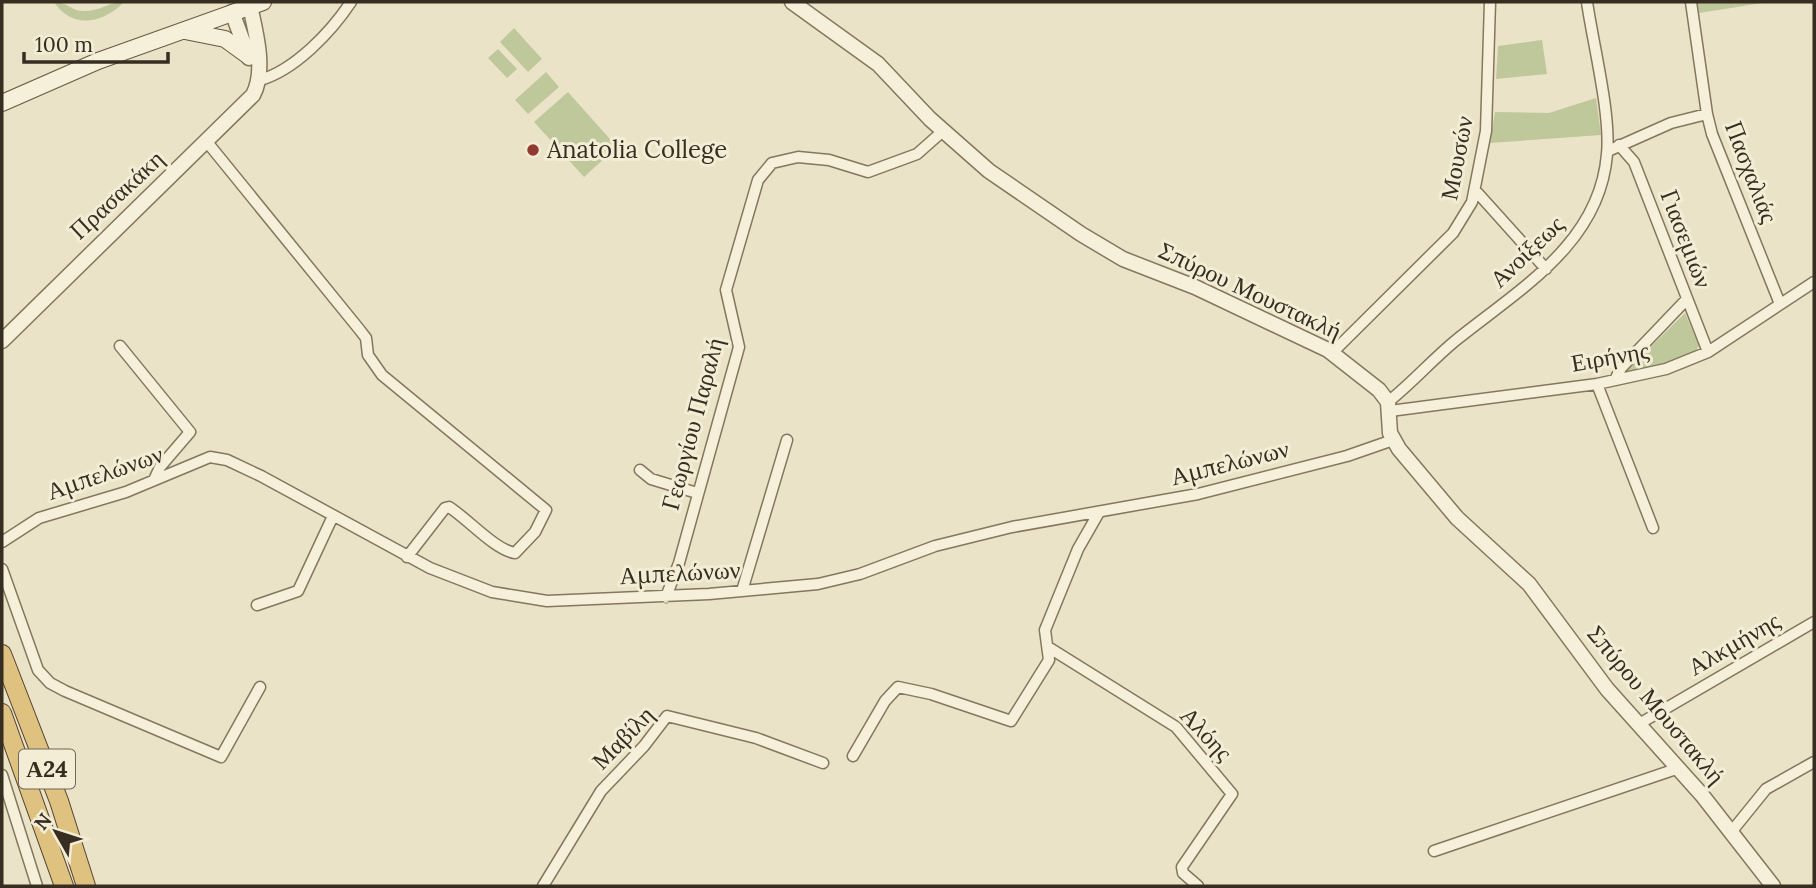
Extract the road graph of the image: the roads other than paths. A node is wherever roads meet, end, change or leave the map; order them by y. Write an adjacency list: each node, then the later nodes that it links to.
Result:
1 (351, 2): 10 (street, Πρασακάκη)
2 (792, 2): 15 (street, Σπύρου Μουστακλή)
3 (1490, 2): 19 (street, Μουσών)
4 (1587, 2): 18 (street, Ανοίξεως)
5 (1691, 2): 14 (street)
6 (257, 4): 7 (main road); 10 (street)
7 (232, 12): 8 (main road); 9 (street)
8 (182, 30): 9 (main road); 11 (main road)
9 (247, 55): 10 (street)
10 (259, 76): 16 (street, Πρασακάκη)
11 (39, 84): 12 (main road); 13 (main road)
12 (2, 93)
13 (2, 103)
14 (1707, 114): 17 (street, Πασχαλιάς); 23 (street, Πασχαλιάς)
15 (943, 131): 27 (street, Σπύρου Μουστακλή); 35 (street, Γεωργίου Παραλή)
16 (207, 142): 24 (street, Πρασακάκη); 40 (street)
17 (1619, 145): 18 (street, Πασχαλιάς); 22 (street, Γιασεμιών)
18 (1608, 151): 20 (street, Ανοίξεως)
19 (1475, 190): 20 (street); 27 (street, Μουσών)
20 (1546, 269): 30 (street, Ανοίξεως)
21 (1814, 282): 23 (street, Ειρήνης)
22 (1687, 299): 26 (street, Γιασεμιών); 28 (street)
23 (1780, 304): 26 (street, Ειρήνης)
24 (2, 341)
25 (120, 346): 34 (street)
26 (1708, 352): 28 (street, Ειρήνης)
27 (1332, 353): 30 (street, Σπύρου Μουστακλή)
28 (1615, 380): 29 (street, Ειρήνης)
29 (1597, 384): 30 (street, Ειρήνης); 38 (street)
30 (1389, 406): 32 (street)
31 (788, 440): 42 (street)
32 (1392, 440): 36 (street, Αμπελώνων); 50 (street, Σπύρου Μουστακλή)
33 (640, 470): 35 (street)
34 (154, 480): 37 (street, Αμπελώνων); 39 (street, Αμπελώνων)
35 (697, 493): 43 (street, Γεωργίου Παραλή)
36 (1098, 514): 42 (street, Αμπελώνων); 46 (street)
37 (333, 516): 40 (street, Αμπελώνων); 44 (street)
38 (1653, 528)
39 (2, 542)
40 (407, 557): 43 (street, Αμπελώνων)
41 (2, 569): 48 (street)
42 (742, 591): 43 (street, Αμπελώνων)
43 (666, 597)
44 (257, 605)
45 (1814, 622): 50 (street, Αλκμήνης)
46 (1048, 647): 51 (street); 62 (street, Αλόης)
47 (2, 654): 60 (highway, Α24)
48 (260, 687)
49 (2, 713): 59 (highway, Α24)
50 (1639, 724): 54 (street, Σπύρου Μουστακλή)
51 (853, 757)
52 (1814, 762): 56 (street)
53 (823, 763): 61 (street, Μαβίλη)
54 (1679, 768): 56 (street, Σπύρου Μουστακλή); 57 (street)
55 (2, 775): 58 (street)
56 (1732, 831): 63 (street, Σπύρου Μουστακλή)
57 (1434, 851)
58 (37, 886)
59 (64, 886)
60 (86, 886)
61 (543, 886)
62 (1198, 886)
63 (1773, 886)

